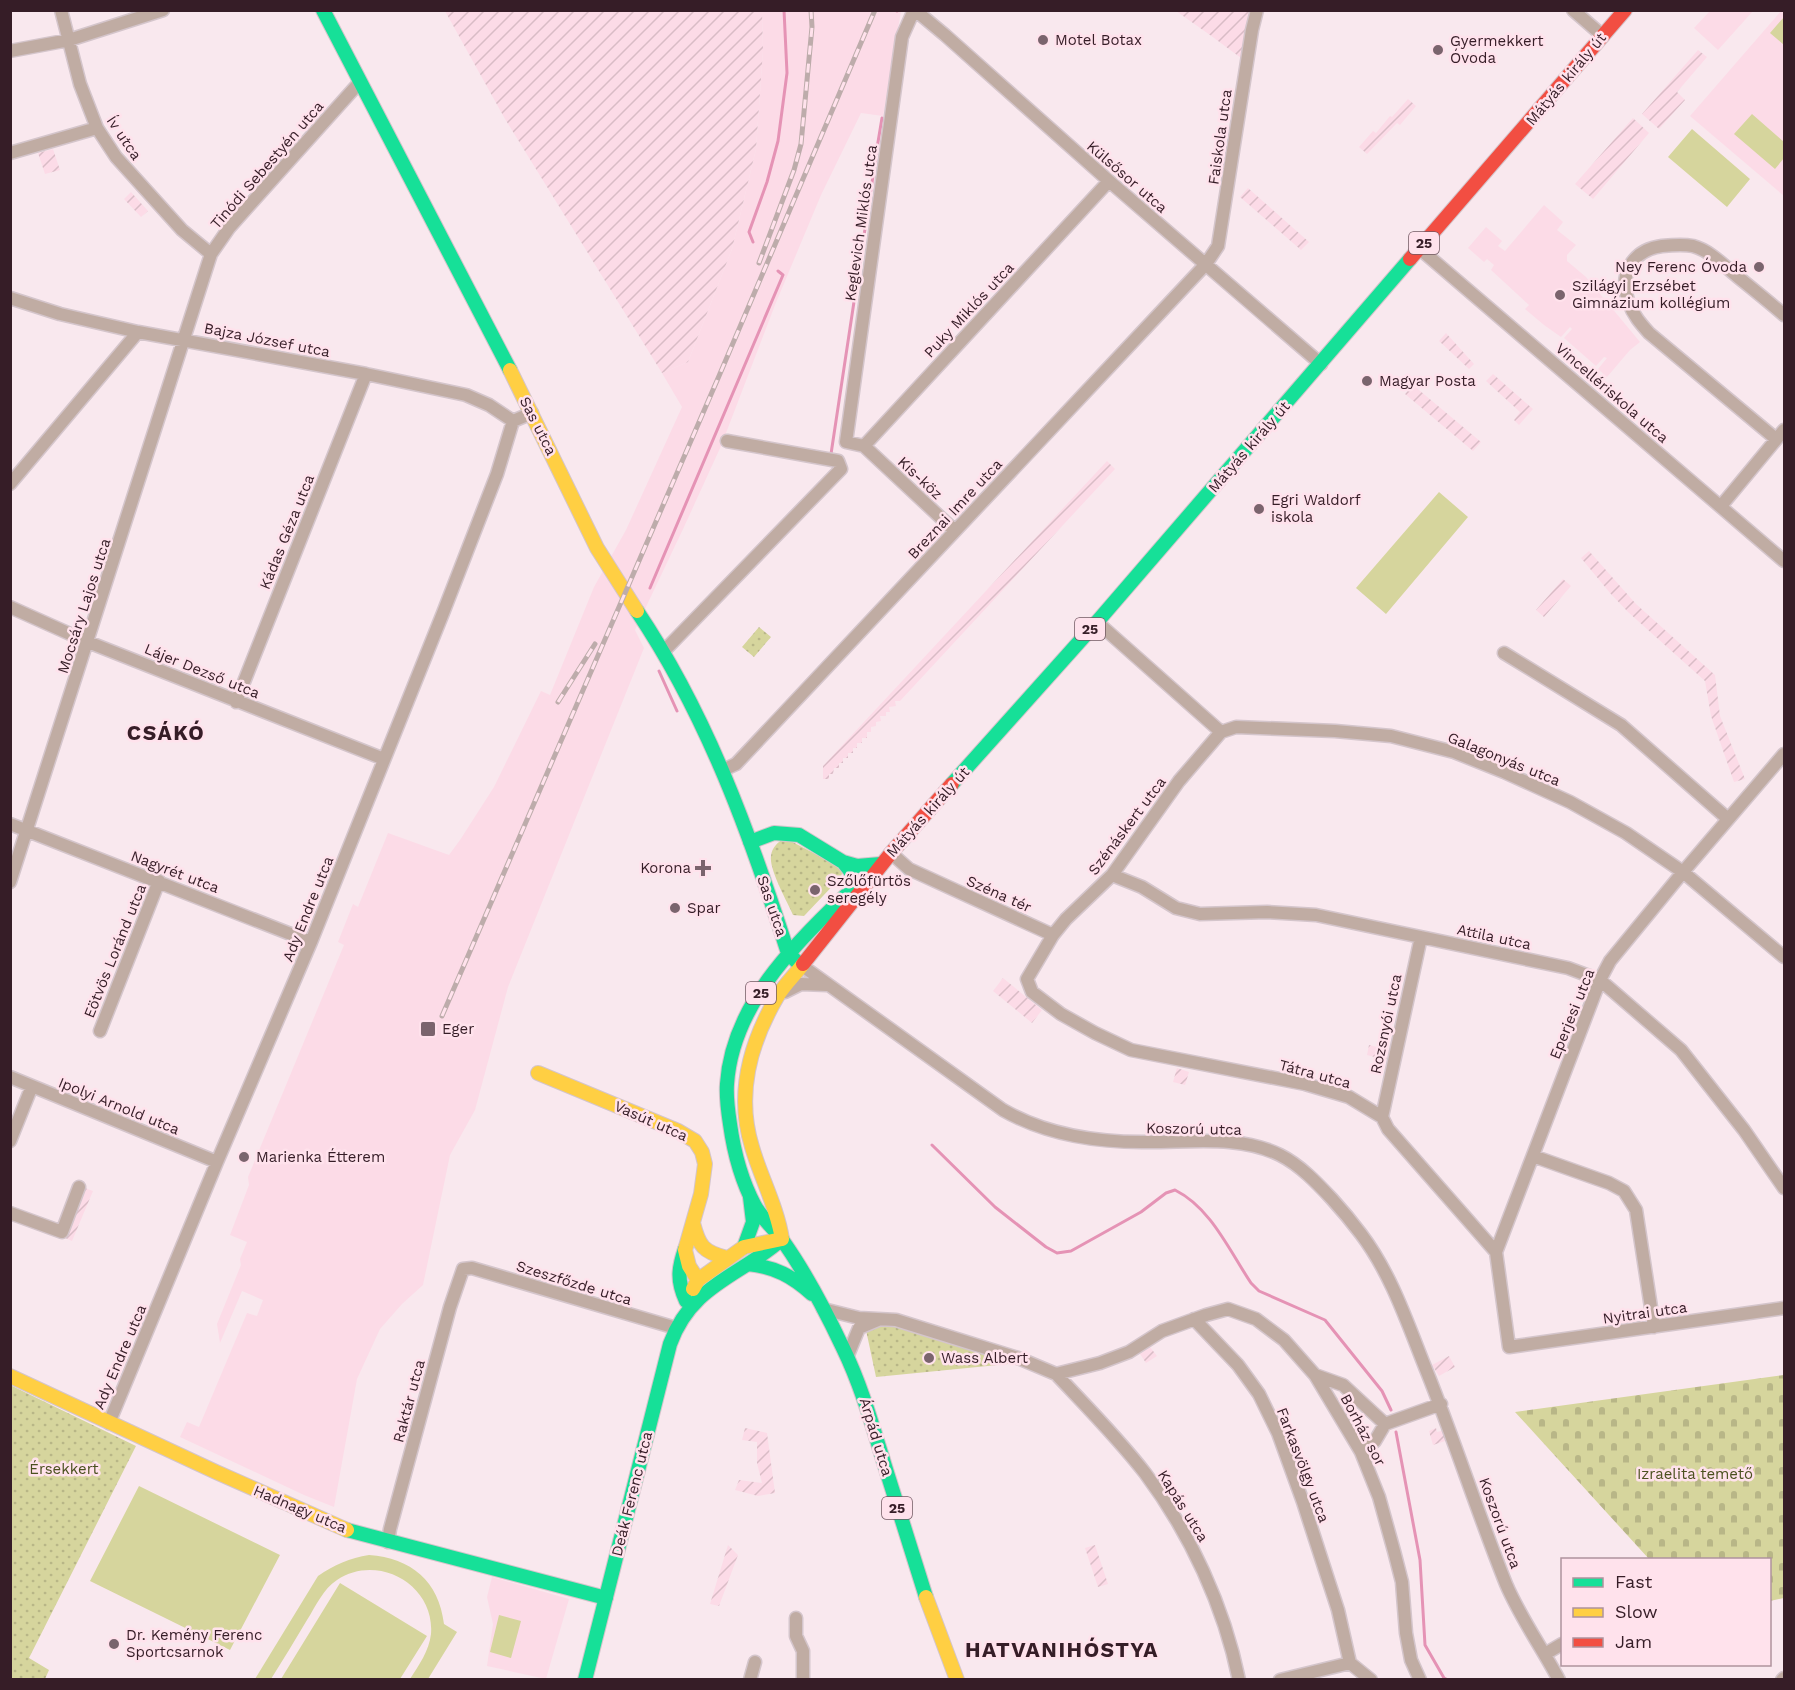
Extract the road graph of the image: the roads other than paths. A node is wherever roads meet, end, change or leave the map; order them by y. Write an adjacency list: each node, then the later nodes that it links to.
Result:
1 (60, 10): 9 (street, Ív utca)
2 (163, 10): 9 (street)
3 (323, 10): 11 (main road, Sas utca)
4 (915, 10): 14 (street, Külsősor utca); 28 (street, Keglevich Miklós utca)
5 (1257, 10): 17 (street, Faiskola utca)
6 (1573, 10): 8 (street)
7 (1625, 10): 8 (main road, Mátyás király út / 25)
8 (1603, 36): 15 (main road, Mátyás király út / 25)
9 (69, 40): 10 (street); 12 (street, Ív utca)
10 (10, 51)
11 (359, 83): 16 (street, Tinódi Sebestyén utca); 24 (main road, Sas utca)
12 (97, 128): 13 (street); 16 (street, Ív utca)
13 (10, 153)
14 (1109, 181): 17 (street, Külsősor utca); 28 (street, Puky Miklós utca)
15 (1420, 249): 22 (main road, Mátyás király út / 25); 30 (street, Vincellériskola utca)
16 (211, 254): 21 (street, Tinódi Sebestyén utca)
17 (1206, 264): 22 (street, Külsősor utca); 31 (street, Breznai Imre utca)
18 (10, 298): 20 (street, Bajza József utca)
19 (1785, 315): 26 (street)
20 (138, 332): 21 (street, Bajza József utca); 29 (street)
21 (185, 340): 23 (street, Bajza József utca); 35 (street, Mocsáry Lajos utca)
22 (1321, 364): 34 (main road, Mátyás király út / 25)
23 (366, 374): 25 (street, Bajza József utca); 38 (street, Kádas Géza utca)
24 (532, 413): 25 (street); 36 (main road, Sas utca)
25 (513, 421): 41 (street, Ady Endre utca)
26 (1780, 434): 30 (street)
27 (727, 441): 36 (street)
28 (864, 446): 31 (street, Kis-köz)
29 (10, 484)
30 (1721, 506): 32 (street, Vincellériskola utca)
31 (955, 531): 42 (street, Breznai Imre utca)
32 (1785, 561)
33 (10, 607): 35 (street, Lájer Dezső utca)
34 (1097, 622): 39 (street); 47 (main road, Mátyás király út / 25)
35 (88, 642): 38 (street, Lájer Dezső utca); 45 (street, Mocsáry Lajos utca)
36 (663, 652): 42 (main road, Sas utca)
37 (1504, 653): 43 (street)
38 (236, 702): 41 (street, Lájer Dezső utca)
39 (1221, 732): 50 (street, Galagonyás utca); 51 (street, Szénáskert utca)
40 (1785, 754): 43 (street, Eperjesi utca)
41 (384, 759): 58 (street, Ady Endre utca)
42 (723, 770): 46 (main road, Sas utca)
43 (1728, 819): 50 (street, Eperjesi utca)
44 (10, 824): 45 (street, Nagyrét utca)
45 (27, 830): 53 (street, Nagyrét utca); 54 (street, Mocsáry Lajos utca)
46 (750, 842): 48 (main road); 59 (main road, Sas utca)
47 (891, 853): 49 (main road, Mátyás király út / 25); 56 (street, Széna tér)
48 (843, 862): 49 (main road); 55 (main road)
49 (881, 864): 52 (main road, Mátyás király út / 25)
50 (1683, 872): 60 (street, Galagonyás utca); 62 (street, Eperjesi utca)
51 (1112, 875): 56 (street, Szénáskert utca); 57 (street, Attila utca)
52 (869, 879): 55 (main road, Mátyás király út / 25); 61 (main road, Mátyás király út / 25)
53 (159, 881): 58 (street, Nagyrét utca); 65 (street, Eötvös Loránd utca)
54 (10, 882)
55 (851, 891): 59 (main road, Mátyás király út / 25)
56 (1053, 935): 69 (street, Tátra utca)
57 (1421, 937): 62 (street, Attila utca); 69 (street, Rozsnyói utca)
58 (311, 942): 72 (street, Ady Endre utca)
59 (788, 952): 61 (main road, Sas utca); 75 (main road, Mátyás király út / 25)
60 (1785, 957)
61 (801, 965): 63 (street, Koszorú utca); 64 (main road, Mátyás király út / 25)
62 (1600, 980): 71 (street, Eperjesi utca); 74 (street, Attila utca)
63 (827, 985): 64 (street); 98 (street, Koszorú utca)
64 (778, 996): 78 (main road, Mátyás király út / 25)
65 (100, 1031)
66 (538, 1073): 77 (main road, Vasút utca)
67 (10, 1077): 68 (street, Ipolyi Arnold utca)
68 (32, 1086): 70 (street); 72 (street, Ipolyi Arnold utca)
69 (1382, 1117): 81 (street, Tátra utca)
70 (10, 1142)
71 (1533, 1156): 81 (street, Eperjesi utca); 92 (street)
72 (217, 1162): 99 (street, Ady Endre utca)
73 (79, 1187): 76 (street)
74 (1785, 1188)
75 (750, 1196): 78 (main road, Mátyás király út / 25); 79 (main road)
76 (10, 1213)
77 (693, 1221): 80 (main road, Vasút utca); 82 (main road)
78 (782, 1239): 79 (main road); 83 (main road, Deák Ferenc utca); 87 (main road, Árpád utca / 25)
79 (744, 1246): 82 (main road)
80 (685, 1249): 85 (main road); 88 (main road, Vasút utca)
81 (1496, 1252): 92 (street, Nyitrai utca)
82 (728, 1258): 85 (main road)
83 (748, 1264): 86 (main road, Deák Ferenc utca); 87 (main road)
84 (464, 1269): 93 (street, Szeszfőzde utca); 102 (street, Raktár utca)
85 (698, 1280): 86 (main road); 88 (main road)
86 (716, 1283): 88 (main road, Deák Ferenc utca)
87 (820, 1304): 90 (street); 94 (main road, Árpád utca / 25)
88 (689, 1305): 93 (main road, Deák Ferenc utca)
89 (1785, 1308): 92 (street, Nyitrai utca)
90 (879, 1319): 94 (street); 95 (street)
91 (1194, 1319): 95 (street); 96 (street, Borház sor); 108 (street, Farkasvölgy utca)
92 (1654, 1327)
93 (676, 1329): 103 (main road, Deák Ferenc utca)
94 (848, 1355): 112 (main road, Árpád utca / 25)
95 (1056, 1374): 113 (street, Kapás utca)
96 (1315, 1375): 100 (street); 101 (street, Borház sor)
97 (10, 1376): 99 (main road, Hadnagy utca)
98 (1441, 1404): 100 (street); 106 (street, Koszorú utca)
99 (109, 1423): 102 (main road, Hadnagy utca)
100 (1385, 1424): 101 (street)
101 (1361, 1452): 116 (street, Borház sor)
102 (388, 1542): 103 (main road, Hadnagy utca)
103 (606, 1598): 109 (main road, Deák Ferenc utca)
104 (796, 1618): 111 (street)
105 (1561, 1645): 106 (street)
106 (1545, 1654): 117 (street, Koszorú utca)
107 (755, 1662): 110 (street)
108 (1350, 1663): 114 (street); 115 (street)
109 (585, 1680)
110 (750, 1680)
111 (802, 1680)
112 (957, 1680)
113 (1239, 1680)
114 (1280, 1680)
115 (1371, 1680)
116 (1420, 1680)
117 (1559, 1680)

